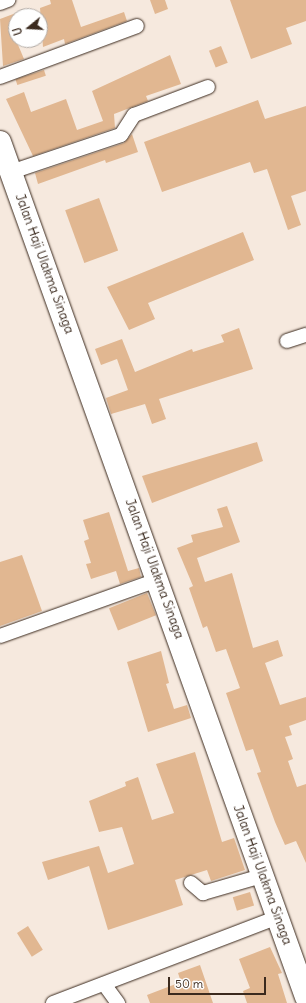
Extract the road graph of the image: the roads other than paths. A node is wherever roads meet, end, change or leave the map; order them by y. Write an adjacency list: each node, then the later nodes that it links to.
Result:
1 (8, 0): 2 (street)
2 (0, 3)
3 (137, 26): 4 (street)
4 (0, 77)
5 (208, 87): 7 (street)
6 (0, 142): 7 (main road, Jalan Haji Ulakma Sinaga)
7 (11, 172): 10 (main road, Jalan Haji Ulakma Sinaga)
8 (306, 335): 9 (street)
9 (287, 341)
10 (157, 580): 11 (street); 12 (main road, Jalan Haji Ulakma Sinaga)
11 (0, 636)
12 (262, 876): 13 (street); 14 (main road, Jalan Haji Ulakma Sinaga)
13 (191, 883)
14 (278, 917): 15 (street); 16 (main road, Jalan Haji Ulakma Sinaga)
15 (104, 984): 17 (street); 18 (street)
16 (306, 997)
17 (53, 1003)
18 (118, 1003)

